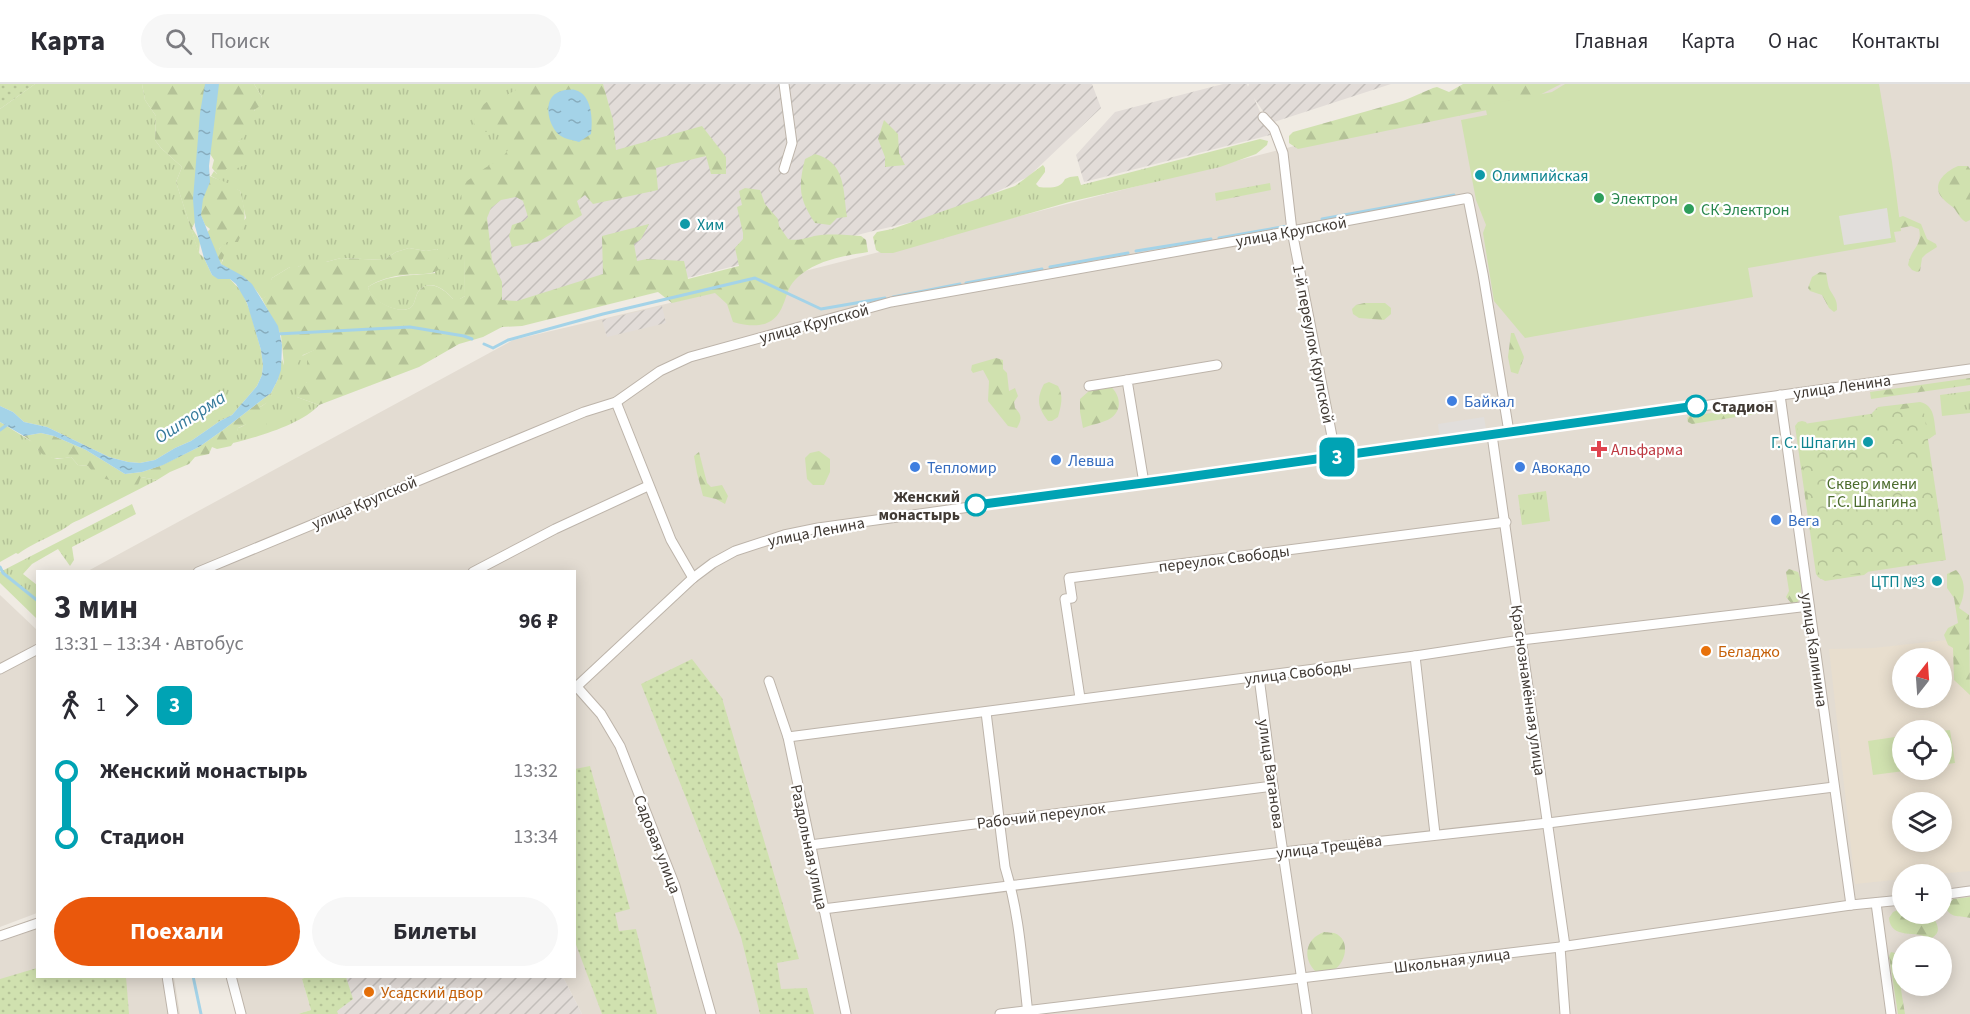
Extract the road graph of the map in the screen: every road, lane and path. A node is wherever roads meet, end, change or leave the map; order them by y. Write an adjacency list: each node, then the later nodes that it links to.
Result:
1 (784, 84): 3 (street)
2 (1263, 117): 4 (street, 1-й переулок Крупской)
3 (783, 169)
4 (1292, 231): 10 (street, улица Крупской); 11 (street, улица Крупской); 13 (street, 1-й переулок Крупской)
5 (1217, 365): 7 (street)
6 (1970, 369): 9 (street, улица Ленина)
7 (1127, 380): 8 (street); 14 (street)
8 (1089, 386)
9 (1780, 395): 11 (street, улица Ленина); 20 (street, улица Калинина)
10 (616, 402): 15 (street); 17 (street, улица Крупской)
11 (1509, 432): 12 (street, улица Ленина)
12 (1492, 435): 13 (street, улица Ленина); 16 (street, Краснознамённая улица)
13 (1336, 457): 14 (street, улица Ленина)
14 (1144, 483): 19 (street, улица Ленина)
15 (648, 486): 18 (street); 19 (street)
16 (1506, 522): 21 (street, Краснознамённая улица); 28 (street, переулок Свободы)
17 (203, 570)
18 (477, 570)
19 (693, 578): 27 (street, улица Ленина)
20 (1809, 606): 21 (street, улица Свободы); 32 (street, улица Калинина)
21 (1521, 640): 23 (street, улица Свободы); 34 (street, Краснознамённая улица)
22 (36, 650): 24 (street)
23 (1415, 656): 25 (street, улица Свободы); 35 (street)
24 (0, 669)
25 (1259, 677): 28 (street, улица Свободы); 31 (street, улица Ваганова)
26 (769, 681): 30 (street, Раздольная улица)
27 (576, 688): 54 (street, Садовая улица)
28 (1080, 698): 29 (street, улица Свободы)
29 (986, 712): 30 (street, улица Свободы); 33 (street)
30 (788, 737): 36 (street, Раздольная улица)
31 (1273, 786): 33 (street, Рабочий переулок); 37 (street, улица Ваганова)
32 (1834, 787): 34 (street, улица Трещёва); 43 (street, улица Калинина)
33 (999, 820): 36 (street, Рабочий переулок); 38 (street)
34 (1548, 823): 35 (street, улица Трещёва); 47 (street, Краснознамённая улица)
35 (1435, 834): 37 (street, улица Трещёва)
36 (810, 845): 44 (street, Раздольная улица)
37 (1282, 852): 38 (street, улица Трещёва); 50 (street, улица Ваганова)
38 (1011, 886): 44 (street, улица Трещёва); 51 (street)
39 (1970, 891): 40 (street)
40 (1952, 893)
41 (1892, 901): 42 (street, Школьная улица)
42 (1876, 903): 43 (street, Школьная улица); 59 (street)
43 (1851, 905): 47 (street, Школьная улица)
44 (823, 909): 55 (street, Раздольная улица)
45 (36, 924): 46 (street)
46 (0, 936)
47 (1562, 946): 50 (street, Школьная улица); 58 (street, Краснознамённая улица)
48 (166, 978): 52 (street)
49 (232, 978): 53 (street)
50 (1301, 979): 51 (street, Школьная улица); 57 (street, улица Ваганова)
51 (1028, 1012): 56 (street, Школьная улица)
52 (172, 1014)
53 (241, 1014)
54 (711, 1014)
55 (846, 1014)
56 (1000, 1014)
57 (1307, 1014)
58 (1565, 1014)
59 (1891, 1014)

